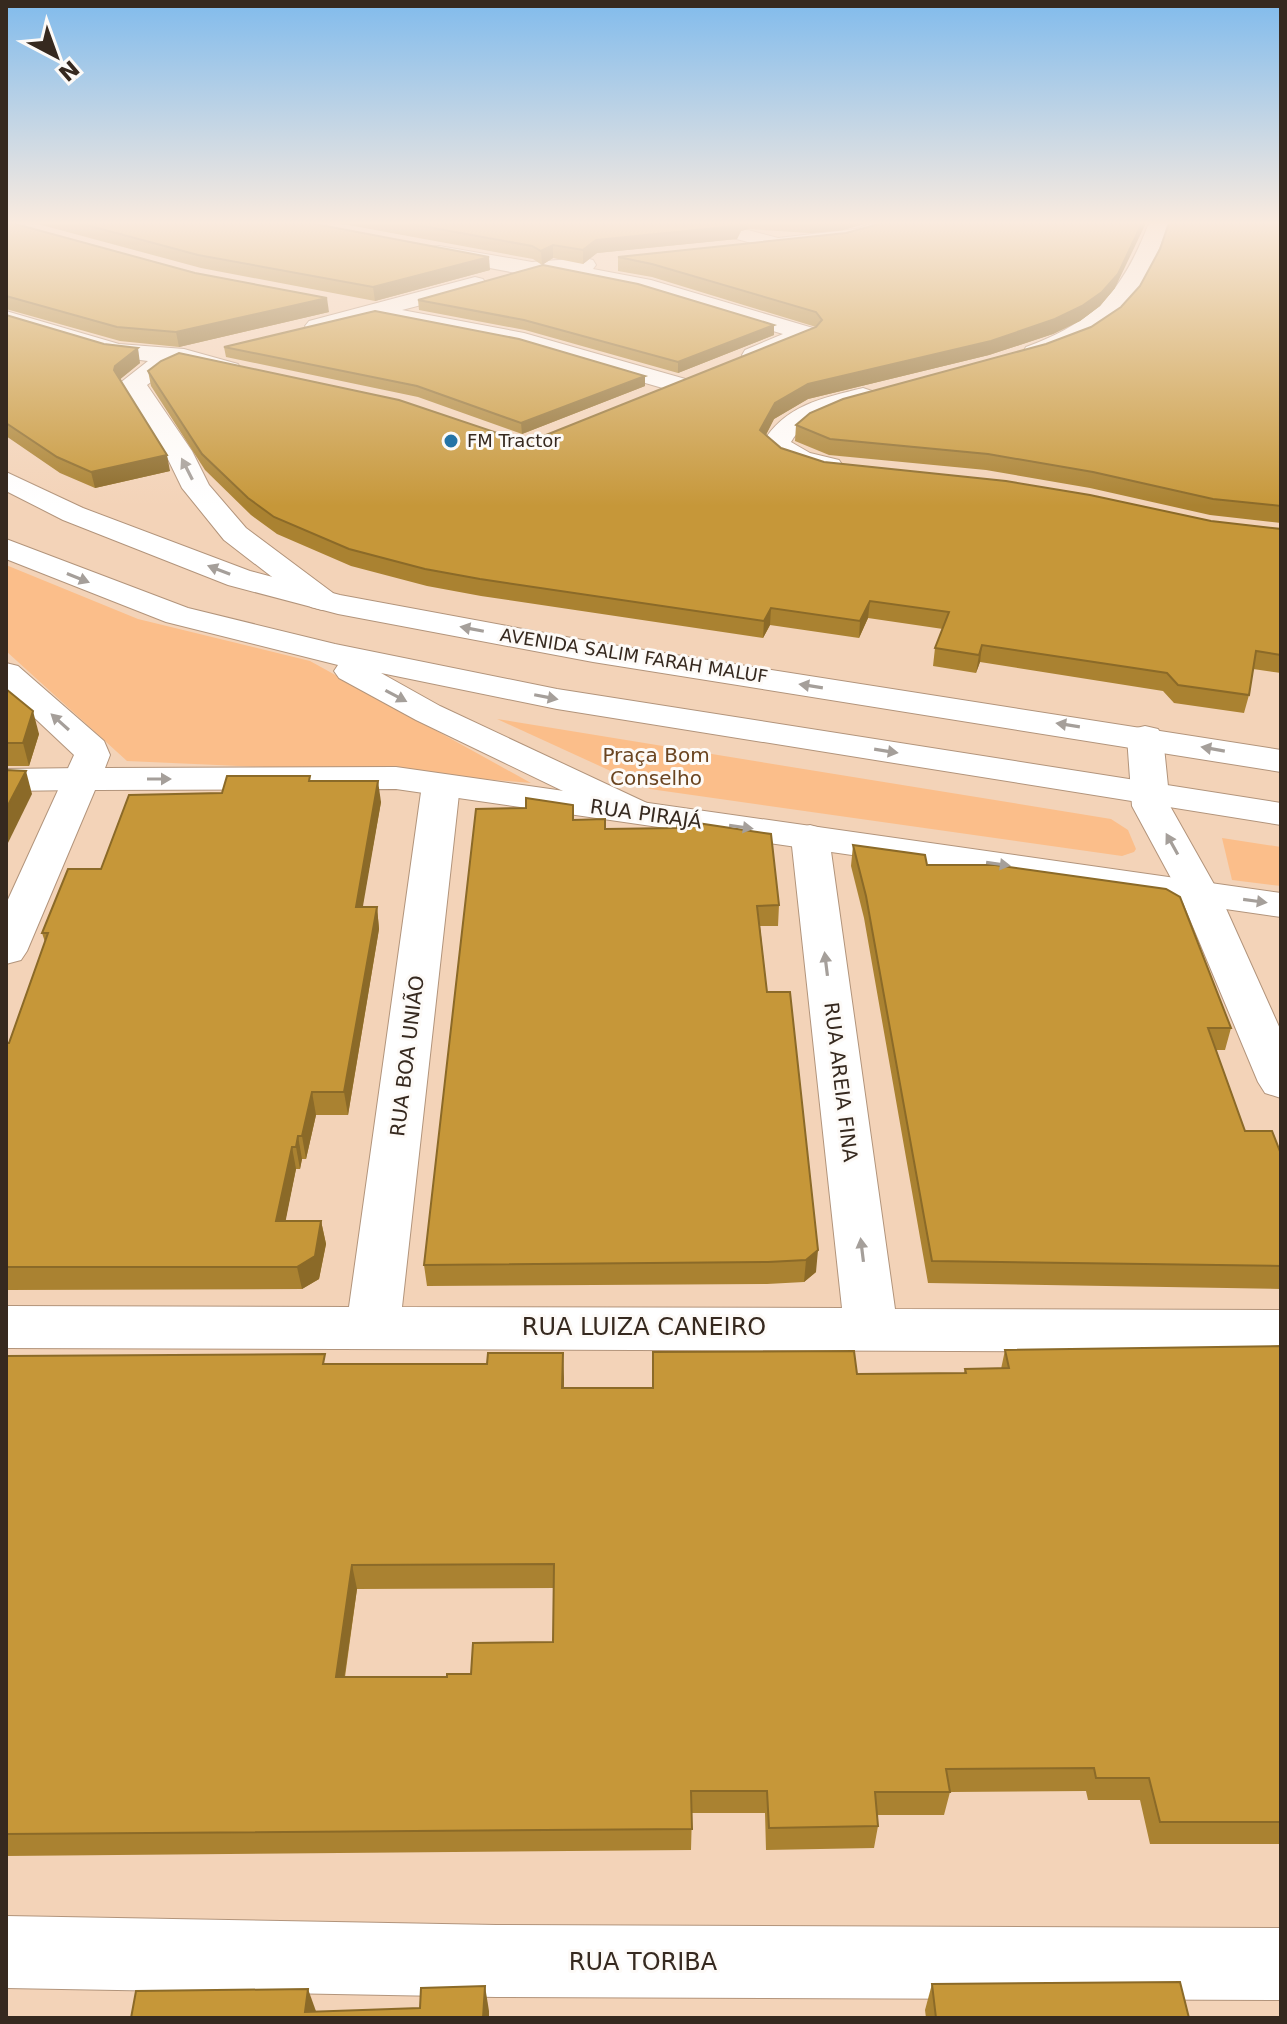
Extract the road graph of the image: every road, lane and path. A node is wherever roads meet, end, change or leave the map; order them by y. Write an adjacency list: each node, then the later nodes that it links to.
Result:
1 (351, 317): 6 (main road)
2 (402, 317): 15 (main road)
3 (756, 317): 11 (main road)
4 (1104, 317): 10 (main road)
5 (6, 318): 8 (main road)
6 (301, 330)
7 (228, 348): 9 (main road)
8 (117, 351): 9 (main road); 14 (main road)
9 (179, 357): 13 (main road); 14 (main road)
10 (1015, 358)
11 (736, 362)
12 (708, 373): 15 (main road)
13 (259, 375)
14 (133, 383): 21 (main road, one-way to 14)
15 (680, 385): 17 (main road)
16 (883, 391): 18 (main road)
17 (640, 401)
18 (852, 469)
19 (6, 480): 21 (main road, AVENIDA SALIM FARAH MALUF, one-way to 19)
20 (6, 548): 22 (main road, one-way to 22)
21 (322, 600): 24 (main road, AVENIDA SALIM FARAH MALUF, one-way to 21)
22 (303, 646): 29 (main road, one-way to 29); 30 (main road, one-way to 30)
23 (6, 673): 26 (main road, one-way to 23)
24 (1145, 737): 25 (main road, AVENIDA SALIM FARAH MALUF, one-way to 24); 29 (main road)
25 (1281, 761)
26 (81, 779): 27 (main road, RUA PIRAJÁ); 28 (main road, RUA PIRAJÁ, one-way to 28); 35 (main road)
27 (6, 780)
28 (441, 785): 30 (main road, RUA PIRAJÁ); 38 (main road, RUA BOA UNIÃO)
29 (1149, 793): 31 (main road); 33 (main road, one-way to 29)
30 (636, 812): 32 (main road, RUA PIRAJÁ, one-way to 32)
31 (1281, 814)
32 (810, 837): 33 (main road, RUA PIRAJÁ, one-way to 33); 39 (main road, RUA AREIA FINA, one-way to 32)
33 (1199, 893): 34 (main road, RUA PIRAJÁ, one-way to 34); 36 (main road)
34 (1281, 905)
35 (6, 951)
36 (1281, 1082)
37 (6, 1327): 38 (main road, RUA LUIZA CANEIRO)
38 (373, 1327): 39 (main road, RUA LUIZA CANEIRO)
39 (871, 1328): 40 (main road, RUA LUIZA CANEIRO)
40 (1281, 1331)
41 (6, 1952): 42 (main road, RUA TORIBA)
42 (1281, 1964)

